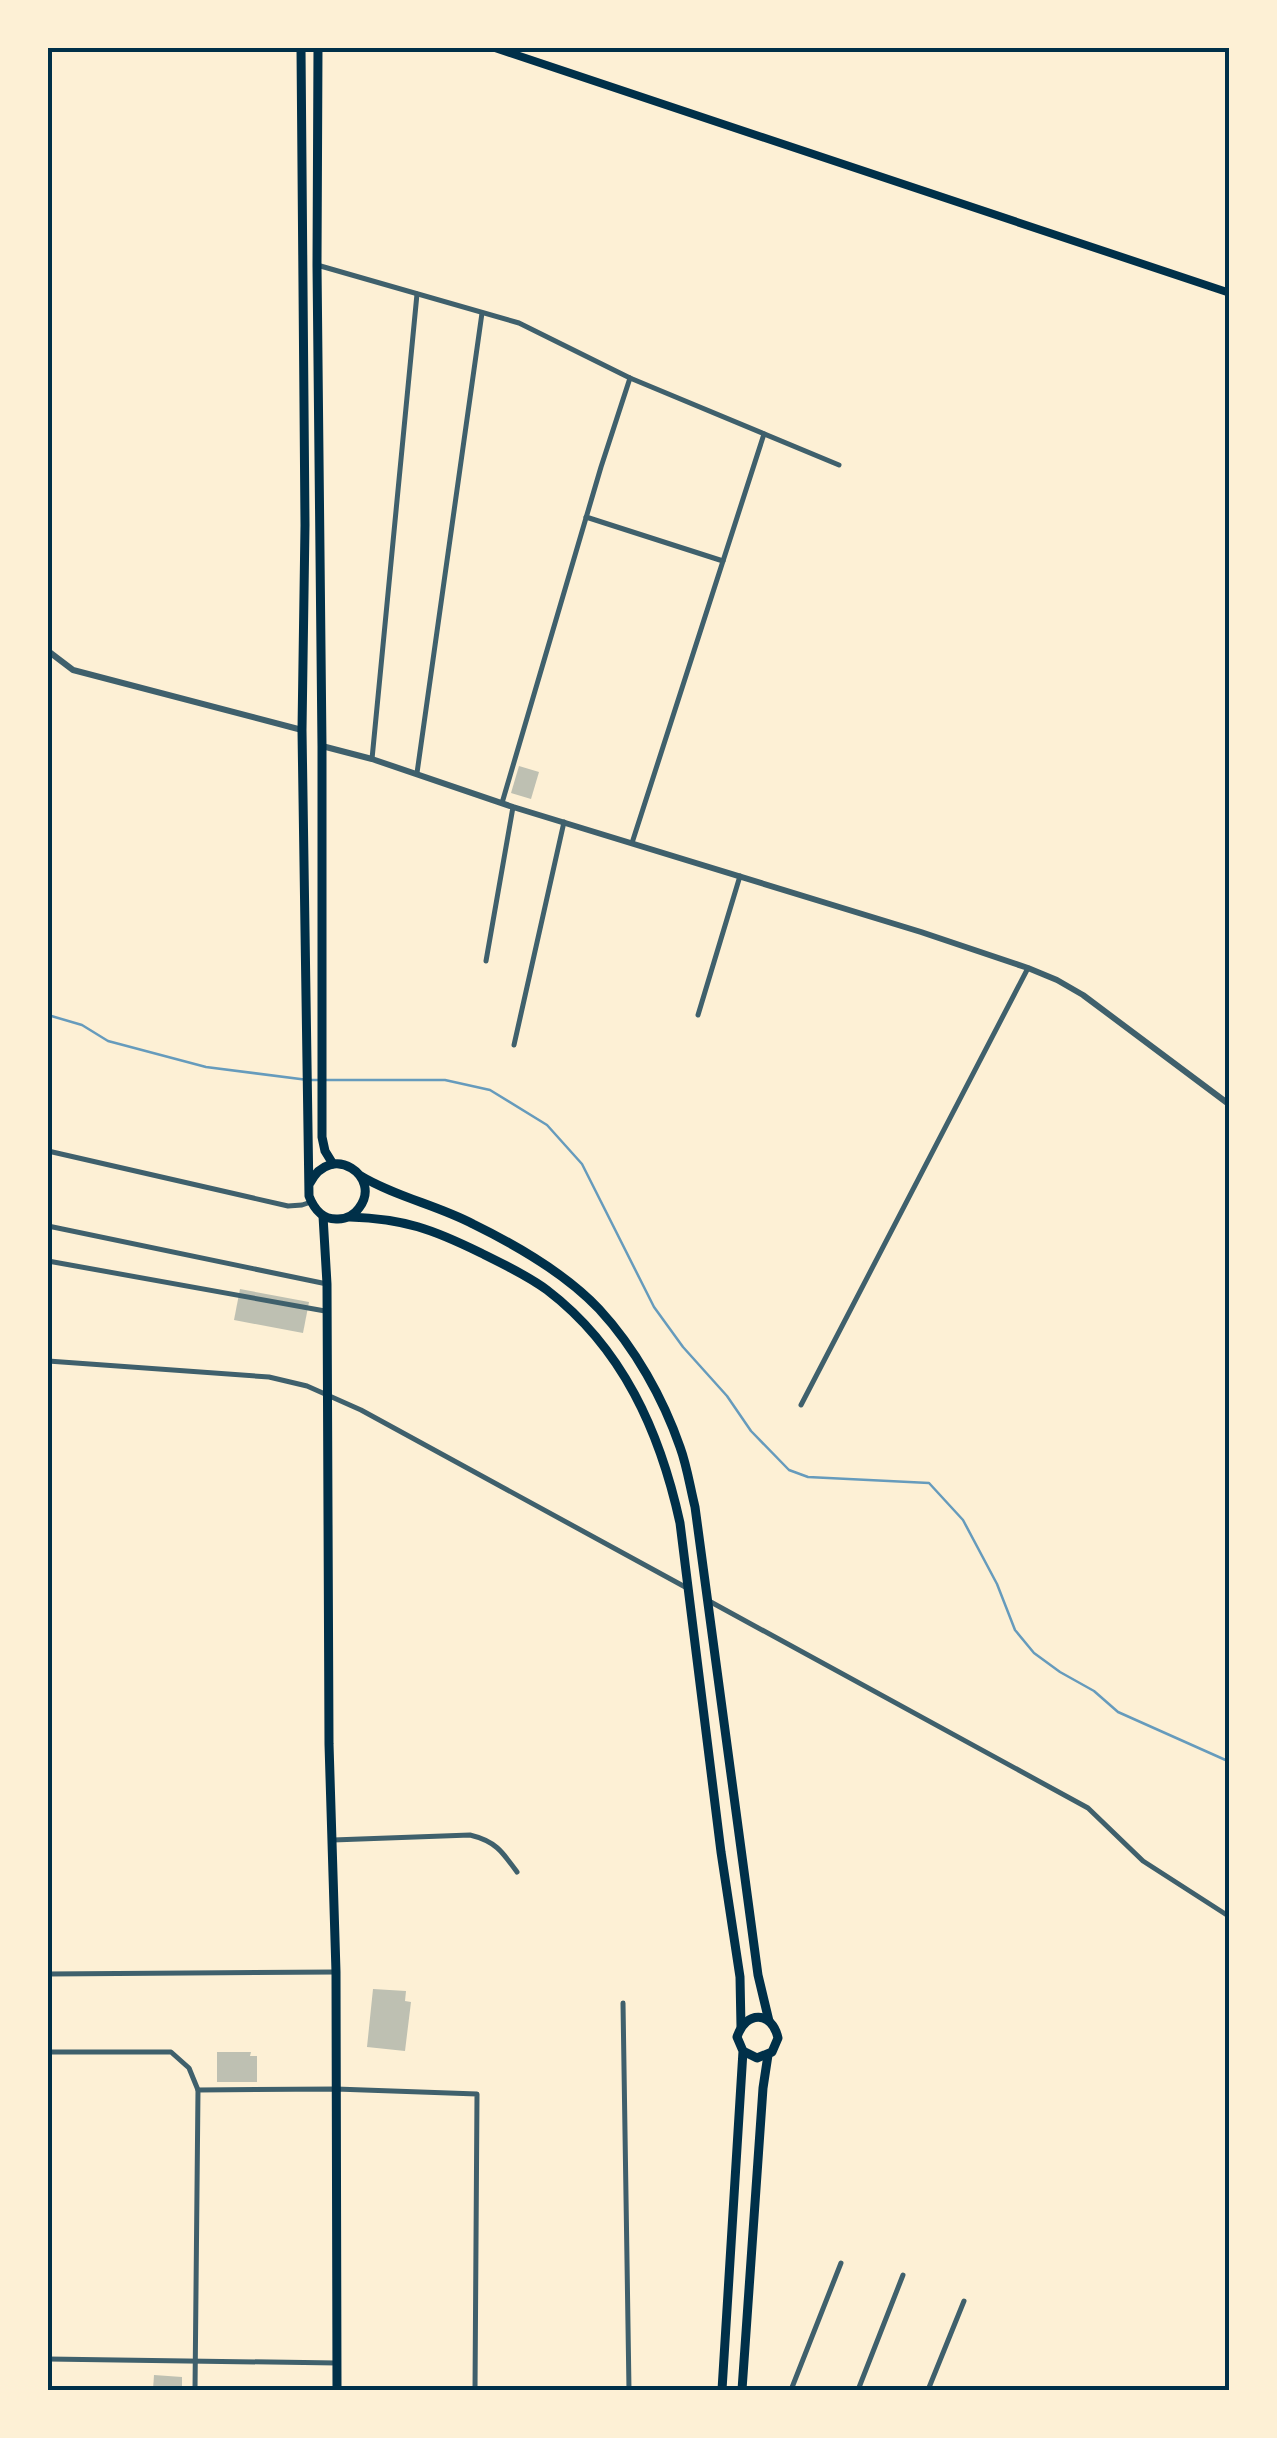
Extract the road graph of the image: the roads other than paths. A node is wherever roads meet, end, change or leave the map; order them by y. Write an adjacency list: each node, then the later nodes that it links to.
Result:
1 (301, 48): 14 (main road)
2 (318, 48): 4 (main road)
3 (495, 48): 5 (main road)
4 (317, 265): 6 (street); 15 (main road)
5 (1230, 293)
6 (418, 294): 7 (street); 16 (street)
7 (482, 313): 8 (street); 17 (street)
8 (630, 378): 9 (street); 11 (street)
9 (764, 434): 10 (street); 12 (street)
10 (838, 465)
11 (586, 518): 12 (street); 18 (street)
12 (723, 561): 21 (street)
13 (48, 651): 14 (street)
14 (302, 730): 31 (main road)
15 (322, 746): 16 (street); 29 (main road)
16 (372, 759): 17 (street)
17 (416, 773): 18 (street)
18 (502, 803): 19 (street)
19 (513, 807): 20 (street); 23 (street)
20 (564, 822): 21 (street); 26 (street)
21 (632, 842): 22 (street)
22 (740, 876): 24 (street); 25 (street)
23 (486, 961)
24 (1028, 968): 27 (street); 41 (street)
25 (698, 1015)
26 (514, 1045)
27 (1230, 1105)
28 (48, 1151): 32 (street)
29 (333, 1164): 30 (main road); 31 (main road)
30 (360, 1176): 34 (main road); 43 (main road)
31 (310, 1183): 32 (main road)
32 (311, 1202): 33 (main road)
33 (323, 1216): 34 (main road); 37 (main road)
34 (347, 1218): 42 (main road)
35 (48, 1226): 37 (street)
36 (48, 1260): 38 (street)
37 (326, 1284): 38 (main road)
38 (327, 1312): 40 (main road)
39 (48, 1360): 40 (street)
40 (326, 1393): 42 (street); 44 (main road)
41 (801, 1406)
42 (688, 1589): 51 (main road)
43 (709, 1600): 46 (street); 50 (main road)
44 (333, 1840): 45 (street); 47 (main road)
45 (517, 1872)
46 (1230, 1916)
47 (336, 1972): 48 (street); 55 (main road)
48 (48, 1974)
49 (623, 2003): 66 (street)
50 (769, 2021): 51 (main road); 54 (main road)
51 (741, 2027): 53 (main road)
52 (48, 2052): 56 (street)
53 (743, 2052): 54 (main road); 67 (main road)
54 (768, 2055): 68 (main road)
55 (336, 2089): 56 (street); 62 (main road); 65 (street)
56 (198, 2090): 61 (street)
57 (841, 2263): 69 (street)
58 (903, 2275): 70 (street)
59 (964, 2301): 71 (street)
60 (48, 2359): 61 (street)
61 (194, 2362): 62 (street); 63 (street)
62 (336, 2362): 64 (main road)
63 (195, 2390)
64 (337, 2390)
65 (475, 2390)
66 (629, 2390)
67 (722, 2390)
68 (742, 2390)
69 (791, 2390)
70 (858, 2390)
71 (928, 2390)

